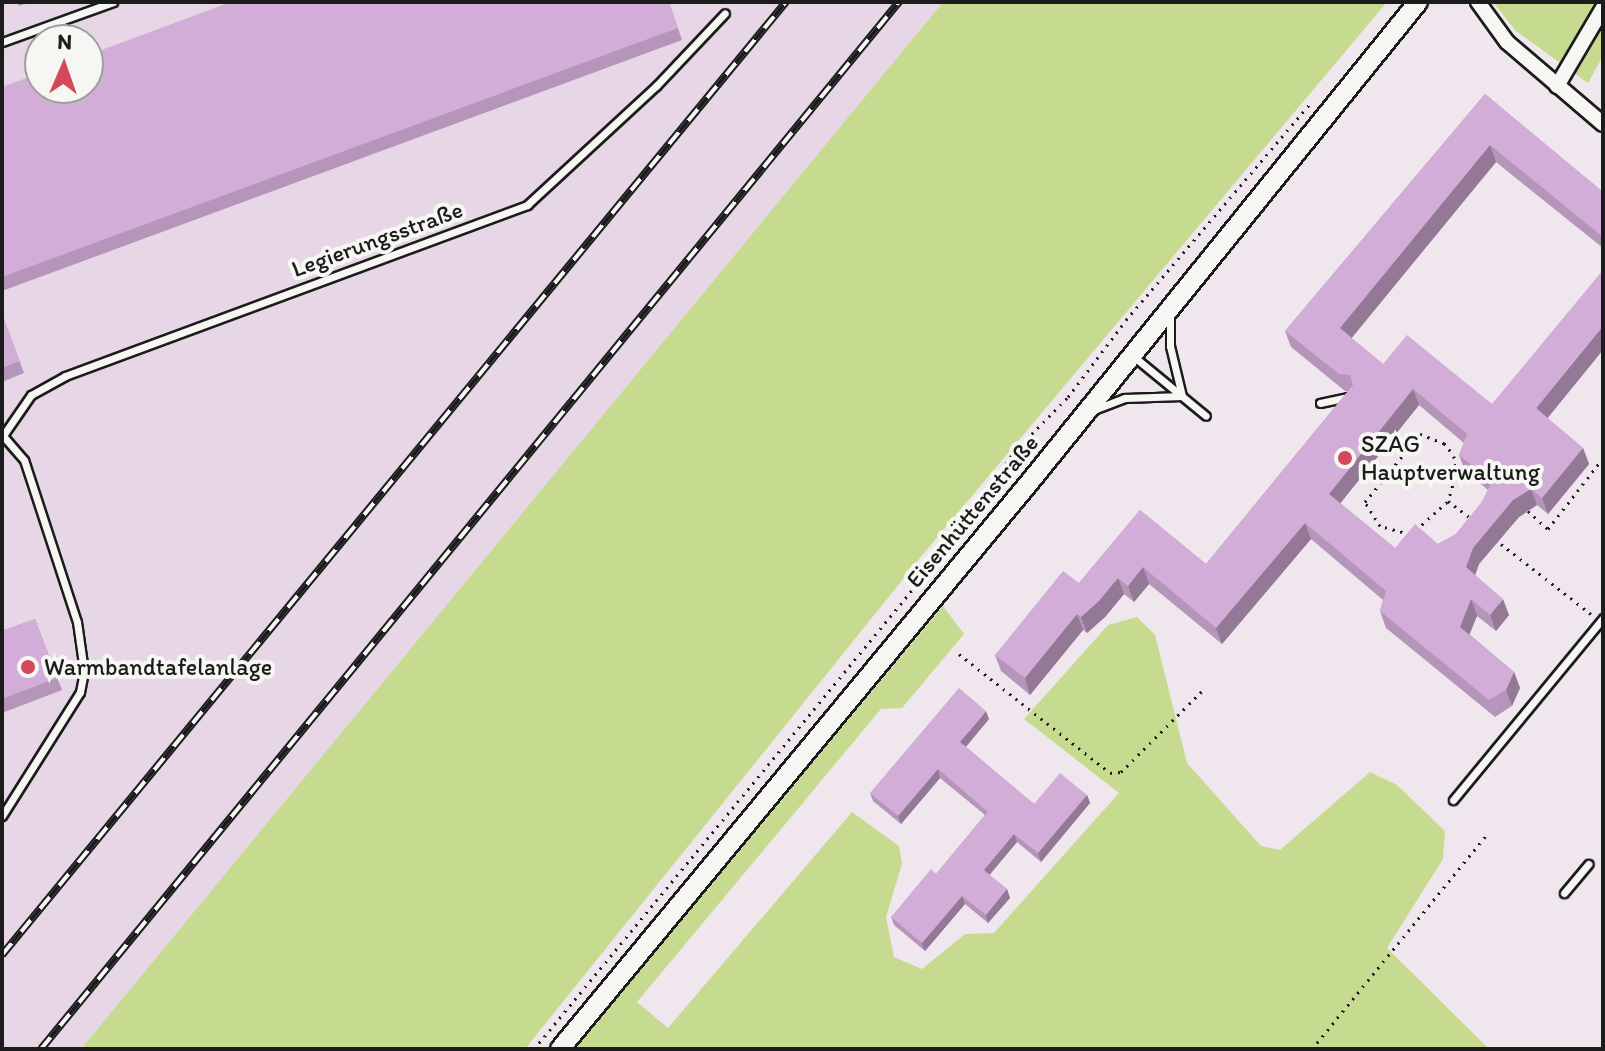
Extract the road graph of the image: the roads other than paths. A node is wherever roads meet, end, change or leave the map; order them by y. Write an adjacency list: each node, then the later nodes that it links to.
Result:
1 (113, 2): 6 (lane)
2 (1418, 2): 9 (street, Eisenhüttenstraße)
3 (1478, 2): 7 (street)
4 (1603, 8): 7 (street)
5 (725, 13): 16 (lane, Legierungsstraße)
6 (2, 42)
7 (1557, 86): 8 (street)
8 (1603, 124)
9 (1172, 305): 10 (street, Eisenhüttenstraße); 11 (lane)
10 (1131, 354): 11 (lane); 14 (street, Eisenhüttenstraße)
11 (1182, 396): 14 (lane); 15 (lane)
12 (1352, 396): 13 (lane)
13 (1320, 403)
14 (1083, 415): 22 (street, Eisenhüttenstraße)
15 (1206, 416)
16 (3, 436): 19 (lane, Legierungsstraße)
17 (1602, 620): 18 (lane)
18 (1453, 800)
19 (2, 816)
20 (1588, 864): 21 (lane)
21 (1564, 893)
22 (560, 1049)

